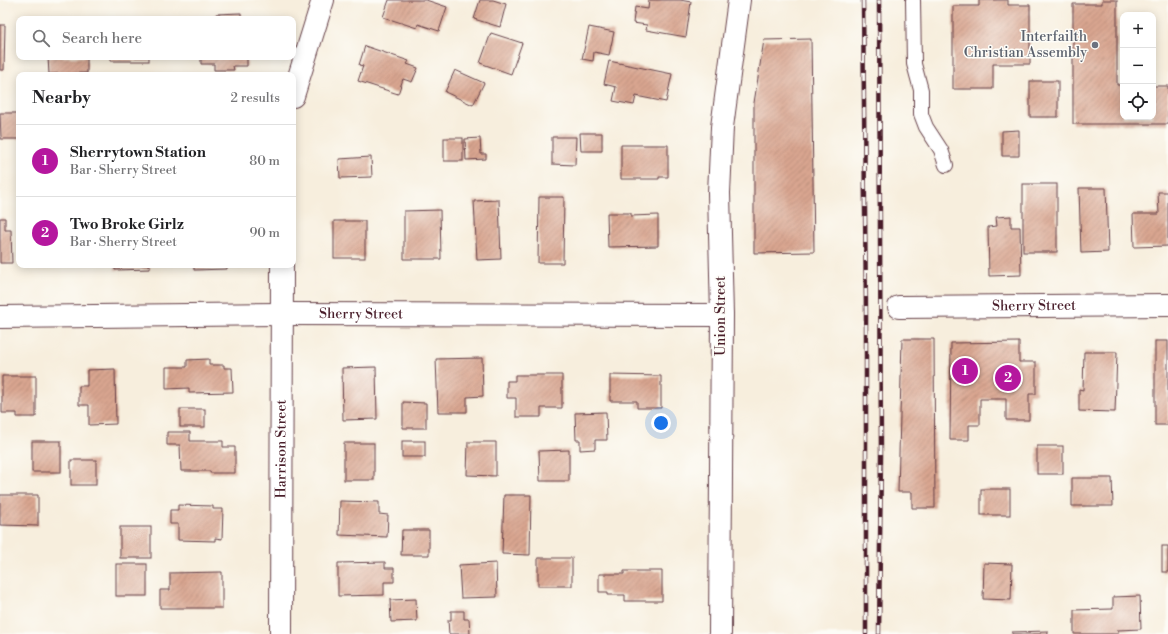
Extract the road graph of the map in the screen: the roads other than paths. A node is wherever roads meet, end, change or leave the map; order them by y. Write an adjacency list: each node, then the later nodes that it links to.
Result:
1 (323, 0): 4 (street)
2 (739, 0): 10 (street, Union Street)
3 (913, 0): 5 (lane)
4 (296, 86)
5 (946, 165)
6 (282, 268): 9 (street, Harrison Street)
7 (1168, 305): 8 (street, Sherry Street)
8 (899, 307)
9 (281, 314): 10 (street, Sherry Street); 11 (street, Sherry Street); 12 (street, Harrison Street)
10 (722, 315): 13 (street, Union Street)
11 (0, 317)
12 (281, 634)
13 (720, 634)

